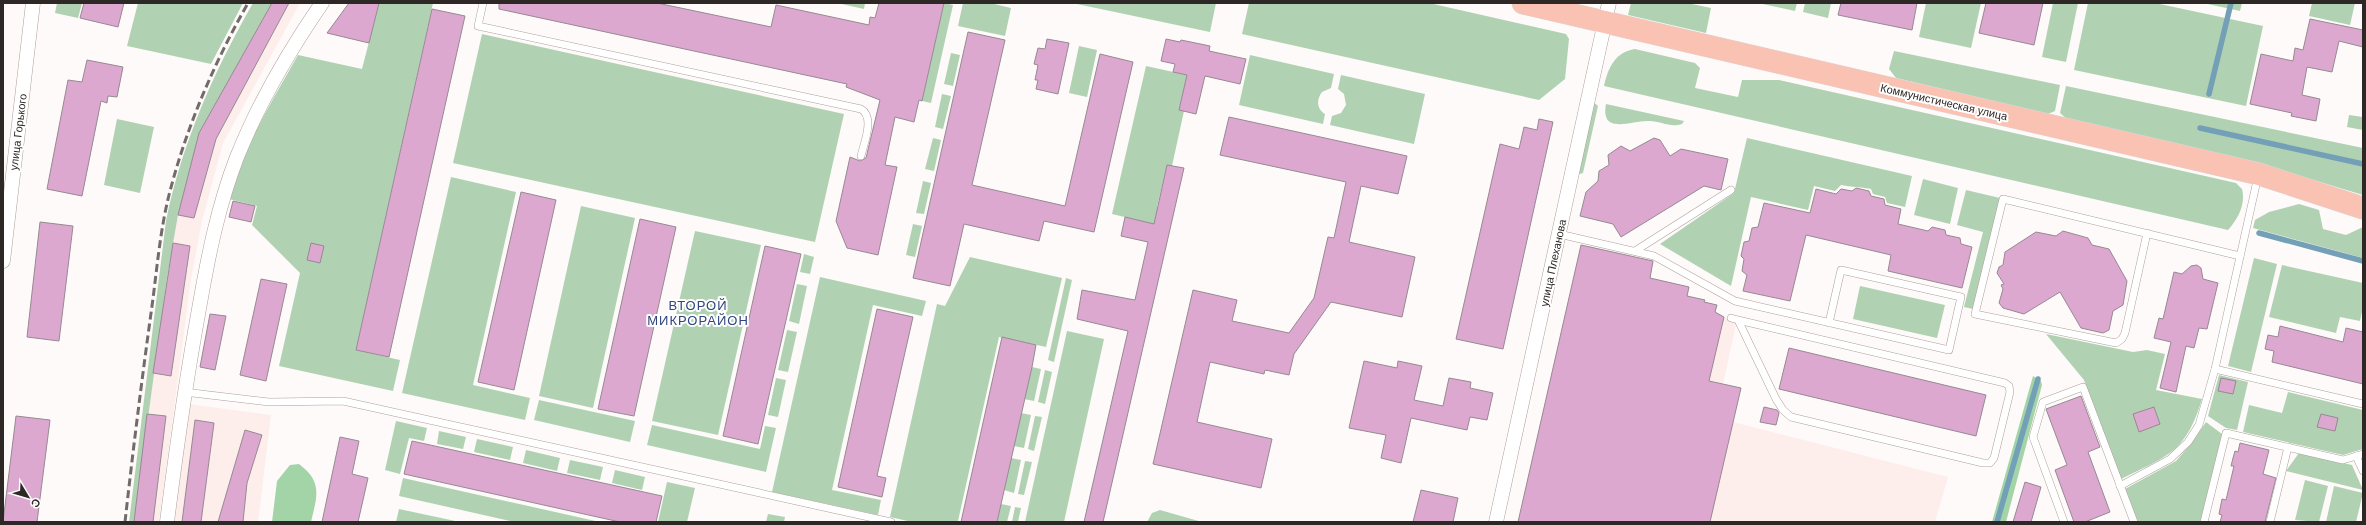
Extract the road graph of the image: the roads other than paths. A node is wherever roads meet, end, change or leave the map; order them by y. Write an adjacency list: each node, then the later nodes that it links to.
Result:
1 (33, 3): 14 (street, улица Горького)
2 (322, 3): 19 (street)
3 (483, 3): 6 (lane)
4 (1523, 3): 5 (main road, Коммунистическая улица)
5 (1607, 12): 7 (main road, Коммунистическая улица); 11 (street, улица Плеханова)
6 (861, 156)
7 (2259, 174): 9 (main road, Коммунистическая улица); 13 (lane)
8 (1731, 190): 12 (lane)
9 (2363, 208)
10 (2147, 233): 10 (lane); 13 (lane)
11 (1559, 234): 12 (lane); 27 (street, улица Плеханова)
12 (1635, 251): 17 (lane)
13 (2240, 256): 18 (lane)
14 (3, 261)
15 (1730, 318): 16 (lane)
16 (1738, 320): 16 (lane)
17 (1829, 323): 17 (lane)
18 (2215, 369): 20 (lane); 24 (lane)
19 (184, 392): 25 (street); 26 (lane)
20 (2363, 404)
21 (2288, 447): 22 (lane); 30 (lane); 31 (lane)
22 (2360, 455): 23 (lane)
23 (2363, 471)
24 (2120, 486): 28 (lane); 29 (lane)
25 (167, 522)
26 (891, 522)
27 (1496, 522)
28 (2064, 522)
29 (2134, 522)
30 (2204, 522)
31 (2270, 522)

